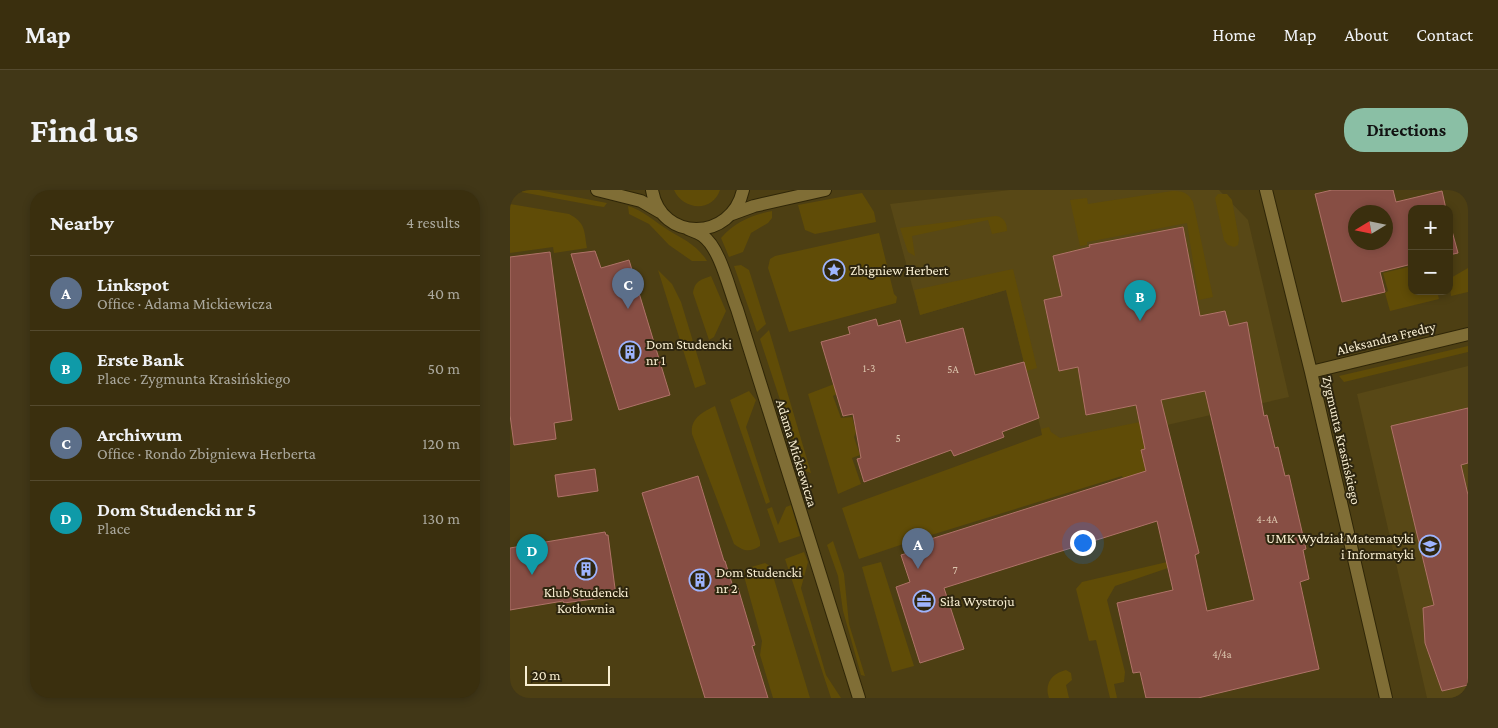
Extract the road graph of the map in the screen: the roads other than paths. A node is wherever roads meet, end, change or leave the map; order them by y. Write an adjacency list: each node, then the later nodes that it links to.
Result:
1 (597, 190): 6 (street, Adama Mickiewicza)
2 (652, 190): 6 (street)
3 (743, 190): 7 (street)
4 (825, 190): 7 (street)
5 (1266, 190): 10 (street, Zygmunta Krasińskiego)
6 (662, 213): 8 (street, Adama Mickiewicza)
7 (732, 214): 8 (street)
8 (688, 229): 11 (street, Adama Mickiewicza)
9 (1468, 334): 10 (street, Aleksandra Fredry)
10 (1311, 372): 12 (street, Zygmunta Krasińskiego)
11 (859, 698)
12 (1386, 698)

